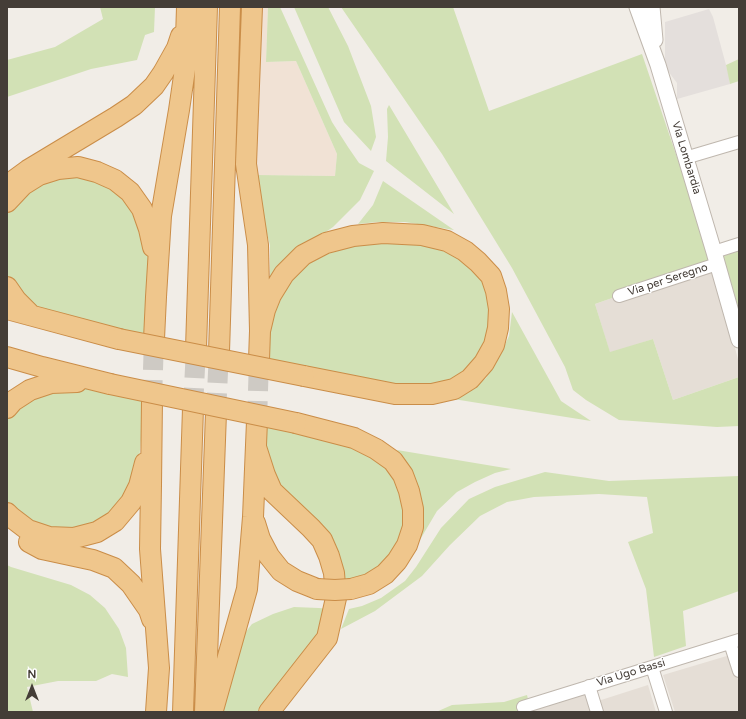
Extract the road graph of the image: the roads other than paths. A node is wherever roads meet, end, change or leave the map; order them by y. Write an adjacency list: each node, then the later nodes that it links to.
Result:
1 (207, 7): 22 (highway)
2 (230, 7): 23 (highway)
3 (252, 7): 19 (highway)
4 (637, 7): 7 (street, Via Lombardia)
5 (652, 7): 7 (street, Via Lombardia)
6 (187, 13): 10 (highway); 16 (highway)
7 (658, 65): 9 (street, Via Lombardia)
8 (739, 142): 9 (street)
9 (685, 158): 13 (street, Via Lombardia)
10 (7, 188)
11 (7, 202): 16 (highway)
12 (739, 244): 13 (street)
13 (716, 258): 15 (street, Via per Seregno); 20 (street, Via per Seregno)
14 (7, 287): 18 (highway)
15 (619, 296)
16 (156, 297): 21 (highway)
17 (7, 308): 18 (highway)
18 (33, 316): 19 (highway, bridge)
19 (260, 331): 25 (highway)
20 (737, 334)
21 (154, 339)
22 (196, 348)
23 (219, 352)
24 (7, 357): 26 (highway)
25 (259, 360)
26 (103, 383): 28 (highway); 35 (highway, bridge)
27 (152, 400): 31 (highway)
28 (7, 408)
29 (193, 408): 44 (highway)
30 (216, 413): 45 (highway)
31 (151, 420): 34 (highway); 37 (highway)
32 (257, 421): 33 (highway)
33 (256, 448): 35 (highway); 47 (highway)
34 (7, 513)
35 (253, 517): 46 (highway)
36 (7, 525): 37 (highway)
37 (157, 632): 43 (highway)
38 (734, 641): 39 (street, Via Ugo Bassi); 40 (street)
39 (652, 667): 41 (street, Via Ugo Bassi); 49 (street)
40 (739, 671)
41 (589, 686): 42 (street, Via Ugo Bassi); 48 (street)
42 (523, 707)
43 (156, 712)
44 (183, 712)
45 (205, 712)
46 (212, 712)
47 (269, 712)
48 (597, 712)
49 (666, 712)

